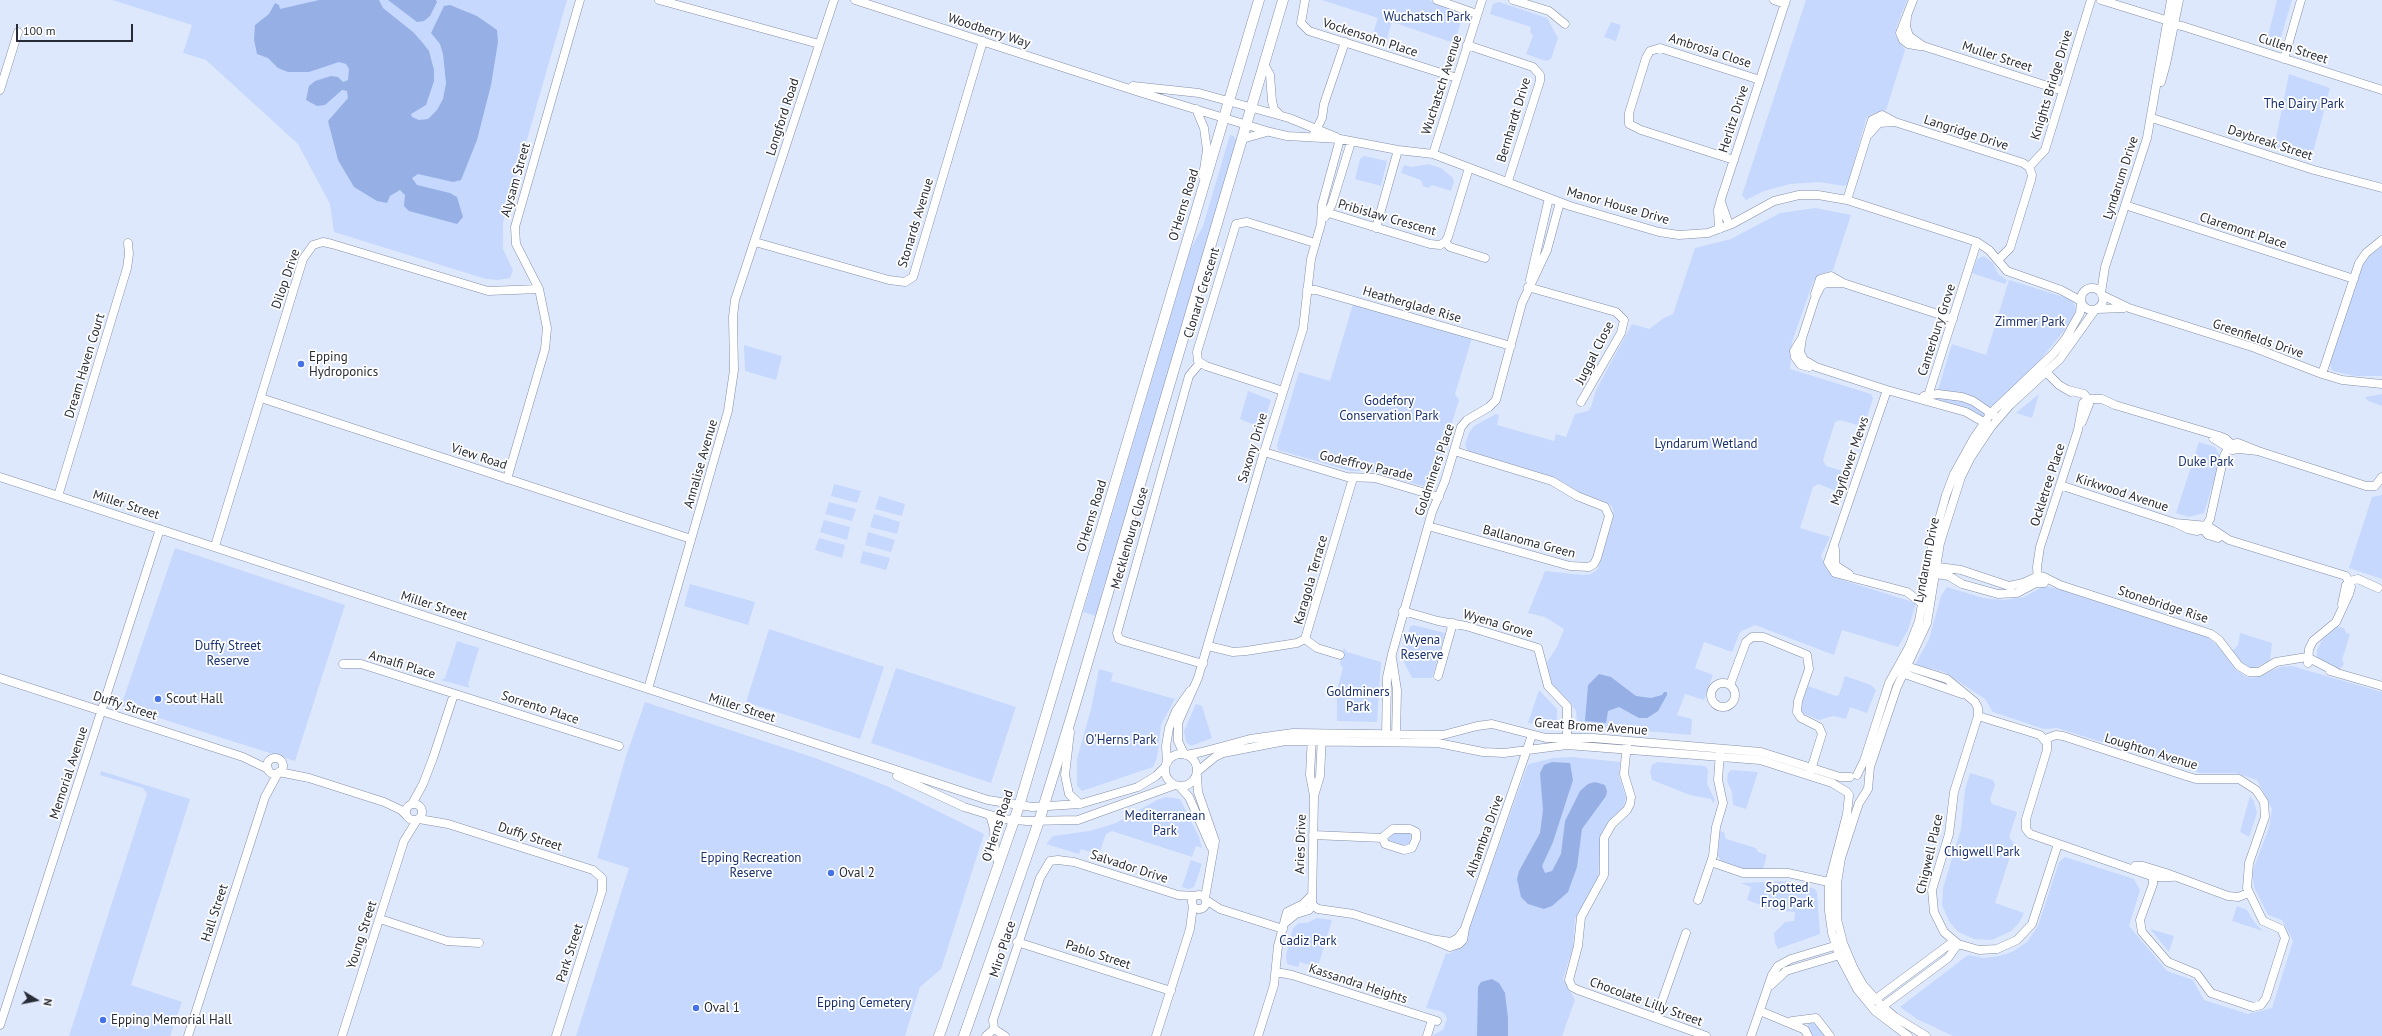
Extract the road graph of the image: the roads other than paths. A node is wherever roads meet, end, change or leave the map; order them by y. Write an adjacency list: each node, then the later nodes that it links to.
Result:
1 (580, 0): 76 (street, Alysam Street)
2 (659, 0): 25 (street)
3 (834, 0): 25 (street, Longford Road)
4 (854, 0): 23 (street, Woodberry Way)
5 (1259, 0): 35 (main road, O'Herns Road)
6 (1283, 0): 28 (main road)
7 (1305, 0): 24 (street, Vockensohn Place)
8 (1436, 0): 19 (street)
9 (1482, 0): 19 (street, Wuchatsch Avenue)
10 (1513, 0): 21 (street)
11 (1774, 0): 18 (street)
12 (1913, 0): 33 (street, Muller Street)
13 (2091, 0): 33 (street, Knights Bridge Drive)
14 (2101, 0): 20 (street)
15 (2171, 0): 20 (street, Lyndarum Drive)
16 (2179, 0): 20 (street, Lyndarum Drive)
17 (2300, 0): 27 (street)
18 (1786, 2): 30 (street, Herlitz Drive)
19 (1478, 14): 26 (street, Wuchatsch Avenue)
20 (2171, 23): 27 (street, Cullen Street); 40 (street, Lyndarum Drive)
21 (1565, 24)
22 (18, 32): 32 (street)
23 (983, 41): 31 (street, Woodberry Way); 66 (street, Stonards Avenue)
24 (1345, 42): 29 (street, Vockensohn Place); 42 (street)
25 (819, 44): 66 (street, Longford Road)
26 (1467, 46): 29 (street, Wuchatsch Avenue); 53 (street, Bernhardt Drive)
27 (2284, 59): 34 (street, Cullen Street)
28 (1264, 64): 36 (main road); 38 (street)
29 (1457, 78): 49 (street, Wuchatsch Avenue)
30 (1760, 80): 50 (street, Herlitz Drive); 50 (street, Ambrosia Close)
31 (1116, 84): 35 (street, Woodberry Way); 37 (street, Woodberry Way)
32 (0, 90)
33 (2063, 90): 51 (street, Knights Bridge Drive)
34 (2382, 90)
35 (1228, 102): 36 (street, Manor House Drive); 39 (main road, O'Herns Road)
36 (1251, 108): 38 (street, Manor House Drive); 41 (main road)
37 (1196, 109): 39 (street, Woodberry Way); 58 (street)
38 (1280, 115): 42 (street, Manor House Drive)
39 (1224, 116): 41 (street, Manor House Drive); 58 (main road, O'Herns Road)
40 (2152, 118): 54 (street, Daybreak Street); 60 (street, Lyndarum Drive)
41 (1246, 124): 43 (street, Manor House Drive); 45 (main road)
42 (1314, 128): 44 (street); 46 (street, Manor House Drive)
43 (1270, 132): 44 (street, Manor House Drive); 45 (street)
44 (1311, 137): 46 (street, Manor House Drive)
45 (1242, 139): 141 (main road)
46 (1340, 139): 47 (street, Manor House Drive); 61 (street, Saxony Drive)
47 (1351, 142): 48 (street, Manor House Drive); 61 (street, Saxony Drive)
48 (1398, 150): 49 (street, Manor House Drive); 63 (street)
49 (1433, 154): 52 (street, Manor House Drive)
50 (1734, 160): 56 (street, Herlitz Drive)
51 (2029, 167): 57 (street, Langridge Drive); 72 (street)
52 (1469, 168): 53 (street, Manor House Drive); 67 (street, Pribislaw Crescent)
53 (1508, 181): 55 (street, Manor House Drive)
54 (2382, 188)
55 (1549, 198): 59 (street, Manor House Drive); 75 (street, Goldminers Place)
56 (1721, 199): 62 (street); 64 (street, Herlitz Drive)
57 (1847, 200): 62 (street, Manor House Drive); 70 (street, Manor House Drive)
58 (1198, 202): 175 (main road, O'Herns Road)
59 (1560, 202): 64 (street, Manor House Drive); 75 (street, Goldminers Place)
60 (2125, 205): 73 (street, Lyndarum Drive); 74 (street, Claremont Place)
61 (1324, 212): 63 (street, Pribislaw Crescent); 69 (street, Saxony Drive)
62 (1729, 226): 64 (street, Manor House Drive)
63 (1376, 228): 67 (street, Pribislaw Crescent)
64 (1719, 229)
65 (2382, 240): 74 (street)
66 (755, 242): 112 (street, Annalise Avenue)
67 (1445, 242): 71 (street, Pribislaw Crescent)
68 (128, 243): 107 (street, Dream Haven Court)
69 (1315, 243): 78 (street, Saxony Drive); 86 (street, Clonard Crescent)
70 (1980, 244): 72 (street, Manor House Drive); 84 (street, Canterbury Grove)
71 (1485, 258)
72 (1996, 258): 79 (street, Manor House Drive)
73 (2106, 267): 77 (street, Lyndarum Drive); 80 (street, Lyndarum Drive)
74 (2354, 279): 88 (street)
75 (1528, 287): 85 (street, Goldminers Place); 94 (street, Juggal Close)
76 (539, 289): 93 (street, Dilop Drive); 105 (street, Alysam Street)
77 (2088, 289): 79 (street, Manor House Drive); 80 (street); 81 (street)
78 (1307, 290): 85 (street, Heatherglade Rise); 91 (street, Saxony Drive)
79 (2061, 290): 81 (street, Manor House Drive)
80 (2102, 294): 82 (street, Greenfields Drive); 83 (street)
81 (2081, 302): 83 (street); 96 (street, Lyndarum Drive)
82 (2128, 308): 83 (street, Greenfields Drive); 88 (street, Greenfields Drive)
83 (2096, 309): 87 (street, Lyndarum Drive)
84 (1953, 319): 90 (street); 92 (street, Canterbury Grove)
85 (1510, 346): 100 (street, Goldminers Place)
86 (1200, 363): 91 (street); 130 (street, Mecklenburg Close)
87 (2046, 372): 95 (street); 97 (street, Lyndarum Drive)
88 (2322, 374): 89 (street, Greenfields Drive)
89 (2382, 384)
90 (1887, 390): 92 (street); 119 (street, Mayflower Mews)
91 (1283, 392): 101 (street, Saxony Drive)
92 (1928, 397): 96 (street); 98 (street)
93 (261, 398): 105 (street, View Road); 113 (street, Dilop Drive)
94 (1581, 402)
95 (2087, 402): 99 (street); 106 (street, Ockletree Place)
96 (1991, 413): 97 (street); 98 (street, Lyndarum Drive)
97 (1998, 418): 98 (street, Lyndarum Drive)
98 (1988, 424): 114 (street, Lyndarum Drive)
99 (2229, 448): 104 (street); 110 (street)
100 (1454, 451): 108 (street, Goldminers Place); 109 (street, Ballanoma Green)
101 (1264, 452): 103 (street, Godeffroy Parade); 125 (street, Saxony Drive)
102 (0, 477): 107 (street, Miller Street)
103 (1354, 478): 108 (street, Godeffroy Parade); 124 (street, Karagola Terrace)
104 (2382, 478)
105 (507, 479): 112 (street, View Road)
106 (2060, 485): 110 (street, Kirkwood Avenue); 115 (street, Ockletree Place)
107 (58, 496): 111 (street, Miller Street)
108 (1439, 497): 109 (street, Goldminers Place)
109 (1428, 526): 121 (street, Goldminers Place)
110 (2204, 526): 116 (street, Kirkwood Avenue)
111 (160, 529): 113 (street, Miller Street); 139 (street, Memorial Avenue)
112 (691, 539): 137 (street, Annalise Avenue)
113 (215, 546): 137 (street, Miller Street)
114 (1932, 570): 115 (street); 115 (street); 117 (street, Lyndarum Drive); 122 (street, Lyndarum Drive)
115 (2036, 579): 128 (street, Stonebridge Rise)
116 (2349, 584): 118 (street); 128 (street)
117 (1926, 588): 119 (street, Mayflower Mews); 120 (street, Lyndarum Drive)
118 (2380, 588)
119 (1907, 592): 120 (street, Mayflower Mews)
120 (1924, 604): 122 (street, Lyndarum Drive)
121 (1403, 611): 123 (street, Wyena Grove); 126 (street, Goldminers Place)
122 (1923, 622): 131 (street, Lyndarum Drive)
123 (1453, 623): 132 (street); 147 (street, Wyena Grove)
124 (1305, 639): 125 (street, Karagola Terrace); 127 (street)
125 (1208, 646): 130 (street, Saxony Drive)
126 (1392, 654): 145 (street, Goldminers Place); 146 (street, Goldminers Place)
127 (1340, 655)
128 (2310, 659): 136 (street, Stonebridge Rise)
129 (343, 664): 138 (street, Amalfi Place)
130 (1203, 664): 134 (street, Saxony Drive)
131 (1901, 668): 140 (street); 163 (street, Lyndarum Drive); 165 (street, Lyndarum Drive)
132 (1438, 676)
133 (0, 678): 139 (street, Duffy Street)
134 (1198, 678): 153 (street, Saxony Drive); 158 (street, Saxony Drive)
135 (1730, 685): 160 (street)
136 (2382, 686)
137 (648, 689): 156 (street, Miller Street)
138 (454, 694): 150 (street, Sorrento Place); 166 (street)
139 (101, 711): 154 (street, Duffy Street); 219 (street, Memorial Avenue)
140 (1978, 716): 148 (street); 207 (street, Chigwell Place)
141 (1071, 718): 174 (street); 176 (main road)
142 (1312, 736): 143 (street, Great Brome Avenue); 153 (street, Great Brome Avenue); 162 (street, Great Brome Avenue); 170 (street, Aries Drive)
143 (1322, 736): 145 (street, Great Brome Avenue); 170 (street, Aries Drive)
144 (1532, 736): 146 (street, Great Brome Avenue); 147 (street, Great Brome Avenue); 151 (street, Alhambra Drive)
145 (1386, 738): 146 (street, Great Brome Avenue)
146 (1396, 738): 151 (street, Great Brome Avenue)
147 (1567, 741): 149 (street, Great Brome Avenue); 151 (street, Great Brome Avenue)
148 (2046, 741): 187 (street); 195 (street, Loughton Avenue)
149 (1627, 745): 152 (street, Great Brome Avenue); 216 (street, Chocolate Lilly Street)
150 (619, 746)
151 (1526, 752): 199 (street, Alhambra Drive)
152 (1720, 753): 160 (street, Great Brome Avenue); 190 (street)
153 (1185, 754): 158 (street); 162 (street)
154 (244, 757): 155 (street, Duffy Street); 159 (street, Duffy Street)
155 (272, 759): 157 (street); 159 (street)
156 (861, 760): 175 (street, Miller Street); 178 (street, Miller Street)
157 (281, 762): 161 (street); 164 (street)
158 (1166, 765): 167 (street); 174 (street)
159 (268, 770): 161 (street); 171 (street, Hall Street)
160 (1810, 772): 163 (street, Great Brome Avenue); 168 (street, Great Brome Avenue)
161 (278, 773): 164 (street); 171 (street, Hall Street)
162 (1197, 774): 167 (street); 189 (street)
163 (1854, 776): 165 (street); 168 (street)
164 (309, 778): 172 (street)
165 (1868, 782): 169 (street)
166 (423, 784): 173 (street); 177 (street)
167 (1177, 786): 182 (street); 189 (street)
168 (1848, 794): 169 (street); 194 (street)
169 (1864, 795): 194 (street)
170 (1314, 796): 184 (street, Aries Drive)
171 (265, 797): 222 (street, Hall Street)
172 (384, 802): 173 (street); 179 (street)
173 (411, 804): 177 (street); 179 (street)
174 (1080, 804): 176 (street)
175 (1019, 806): 176 (street, Miller Street); 181 (main road, O'Herns Road)
176 (1044, 806): 182 (main road)
177 (422, 809): 180 (street); 183 (street, Duffy Street)
178 (990, 815): 181 (street, Miller Street); 191 (street)
179 (407, 816): 180 (street); 186 (street, Young Street)
180 (418, 820): 183 (street, Duffy Street); 186 (street, Young Street)
181 (1015, 820): 182 (street, Miller Street); 191 (main road, O'Herns Road)
182 (1039, 821): 226 (main road)
183 (448, 824): 193 (street, Duffy Street)
184 (1314, 835): 185 (street); 199 (street, Aries Drive)
185 (1384, 838)
186 (404, 841): 202 (street, Young Street)
187 (2058, 844): 192 (street); 207 (street)
188 (1054, 857): 196 (street, Salvador Drive); 206 (street, Miro Place)
189 (1213, 858): 197 (street)
190 (1711, 862): 194 (street); 198 (street)
191 (1000, 865): 225 (main road, O'Herns Road)
192 (2152, 874): 195 (street); 195 (street)
193 (602, 878): 224 (street, Park Street)
194 (1833, 883): 208 (street)
195 (2248, 890)
196 (1178, 895): 197 (street, Salvador Drive); 200 (street, Salvador Drive)
197 (1201, 897): 200 (street); 200 (street); 201 (street, Salvador Drive)
198 (1698, 900)
199 (1310, 903): 203 (street)
200 (1197, 907): 201 (street, Salvador Drive); 212 (street)
201 (1220, 909): 203 (street, Salvador Drive)
202 (380, 919): 205 (street); 223 (street, Young Street)
203 (1284, 926): 210 (street)
204 (1686, 933): 216 (street)
205 (479, 942)
206 (1018, 942): 212 (street, Pablo Street); 220 (street, Miro Place)
207 (1956, 942): 213 (street); 214 (street)
208 (1839, 944): 209 (street); 211 (street)
209 (1843, 954): 211 (street); 213 (street)
210 (1276, 972): 230 (street); 231 (street, Kassandra Heights)
211 (1767, 988): 215 (street)
212 (1171, 991): 229 (street)
213 (1872, 1002): 214 (street)
214 (1879, 1009): 235 (street); 236 (street)
215 (1760, 1011): 218 (street); 233 (street)
216 (1656, 1018): 232 (street, Chocolate Lilly Street)
217 (1812, 1018): 218 (street); 221 (street); 234 (street)
218 (1785, 1020): 221 (street)
219 (0, 1025)
220 (994, 1029): 227 (street); 228 (street)
221 (1807, 1034)
222 (188, 1036)
223 (342, 1036)
224 (556, 1036)
225 (939, 1036)
226 (964, 1036)
227 (986, 1036)
228 (1004, 1036)
229 (1156, 1036)
230 (1258, 1036)
231 (1427, 1036)
232 (1706, 1036)
233 (1751, 1036)
234 (1830, 1036)
235 (1908, 1036)
236 (1926, 1036)

